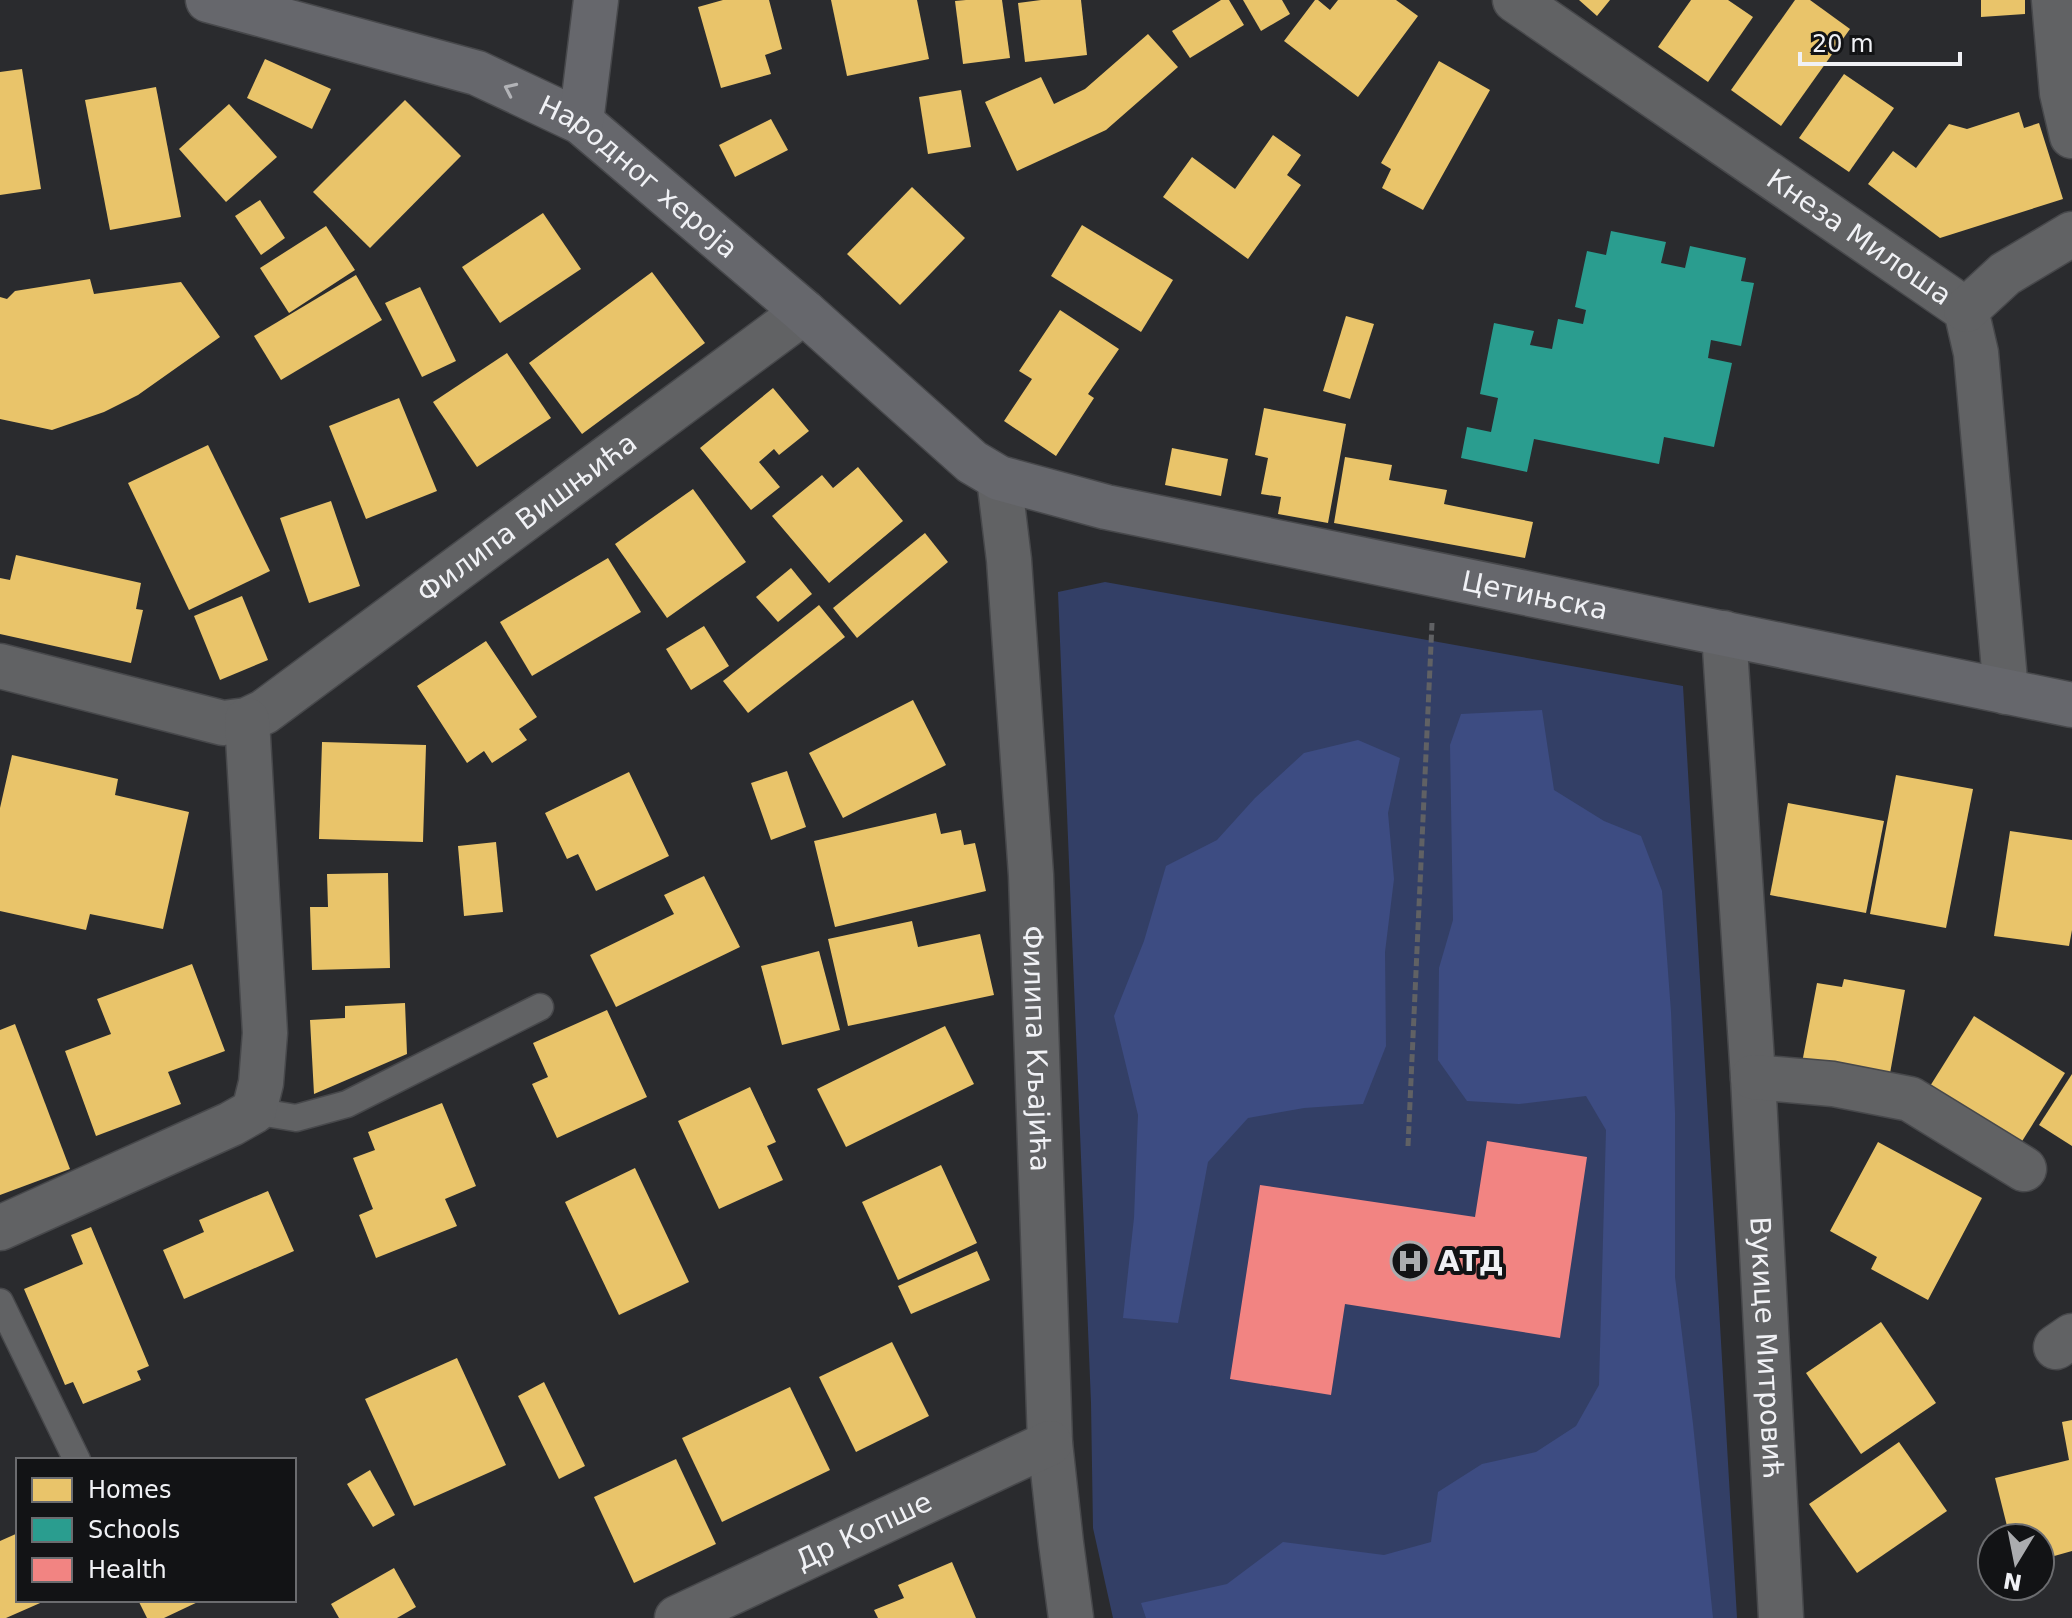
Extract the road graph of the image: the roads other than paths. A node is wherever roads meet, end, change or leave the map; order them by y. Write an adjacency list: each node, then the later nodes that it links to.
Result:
1 (208, 0): 5 (street, Народног хероја, one-way to 1)
2 (596, 0): 5 (street)
3 (1515, 0): 8 (street, Кнеза Милоша)
4 (2054, 0): 6 (street)
5 (581, 122): 9 (street, Народног хероја)
6 (2072, 136)
7 (2072, 234): 8 (street)
8 (1966, 310): 13 (street, Кнеза Милоша)
9 (804, 312): 10 (street, Народног хероја); 15 (street, Филипа Вишњића)
10 (999, 478): 11 (street, Цетињска); 22 (street, Филипа Кљајића)
11 (1724, 633): 13 (street, Цетињска); 17 (street, Вукице Митровић)
12 (0, 666): 15 (street)
13 (2006, 692): 14 (street, Цетињска)
14 (2072, 705)
15 (247, 720): 18 (street)
16 (540, 1007): 18 (lane)
17 (1753, 1077): 19 (street); 26 (street, Вукице Митровић)
18 (254, 1111): 20 (street)
19 (2024, 1169)
20 (0, 1228)
21 (0, 1302): 23 (lane)
22 (1050, 1443): 24 (street, Др Копше); 25 (street, Филипа Кљајића)
23 (76, 1458)
24 (677, 1618)
25 (1071, 1618)
26 (1781, 1618)

